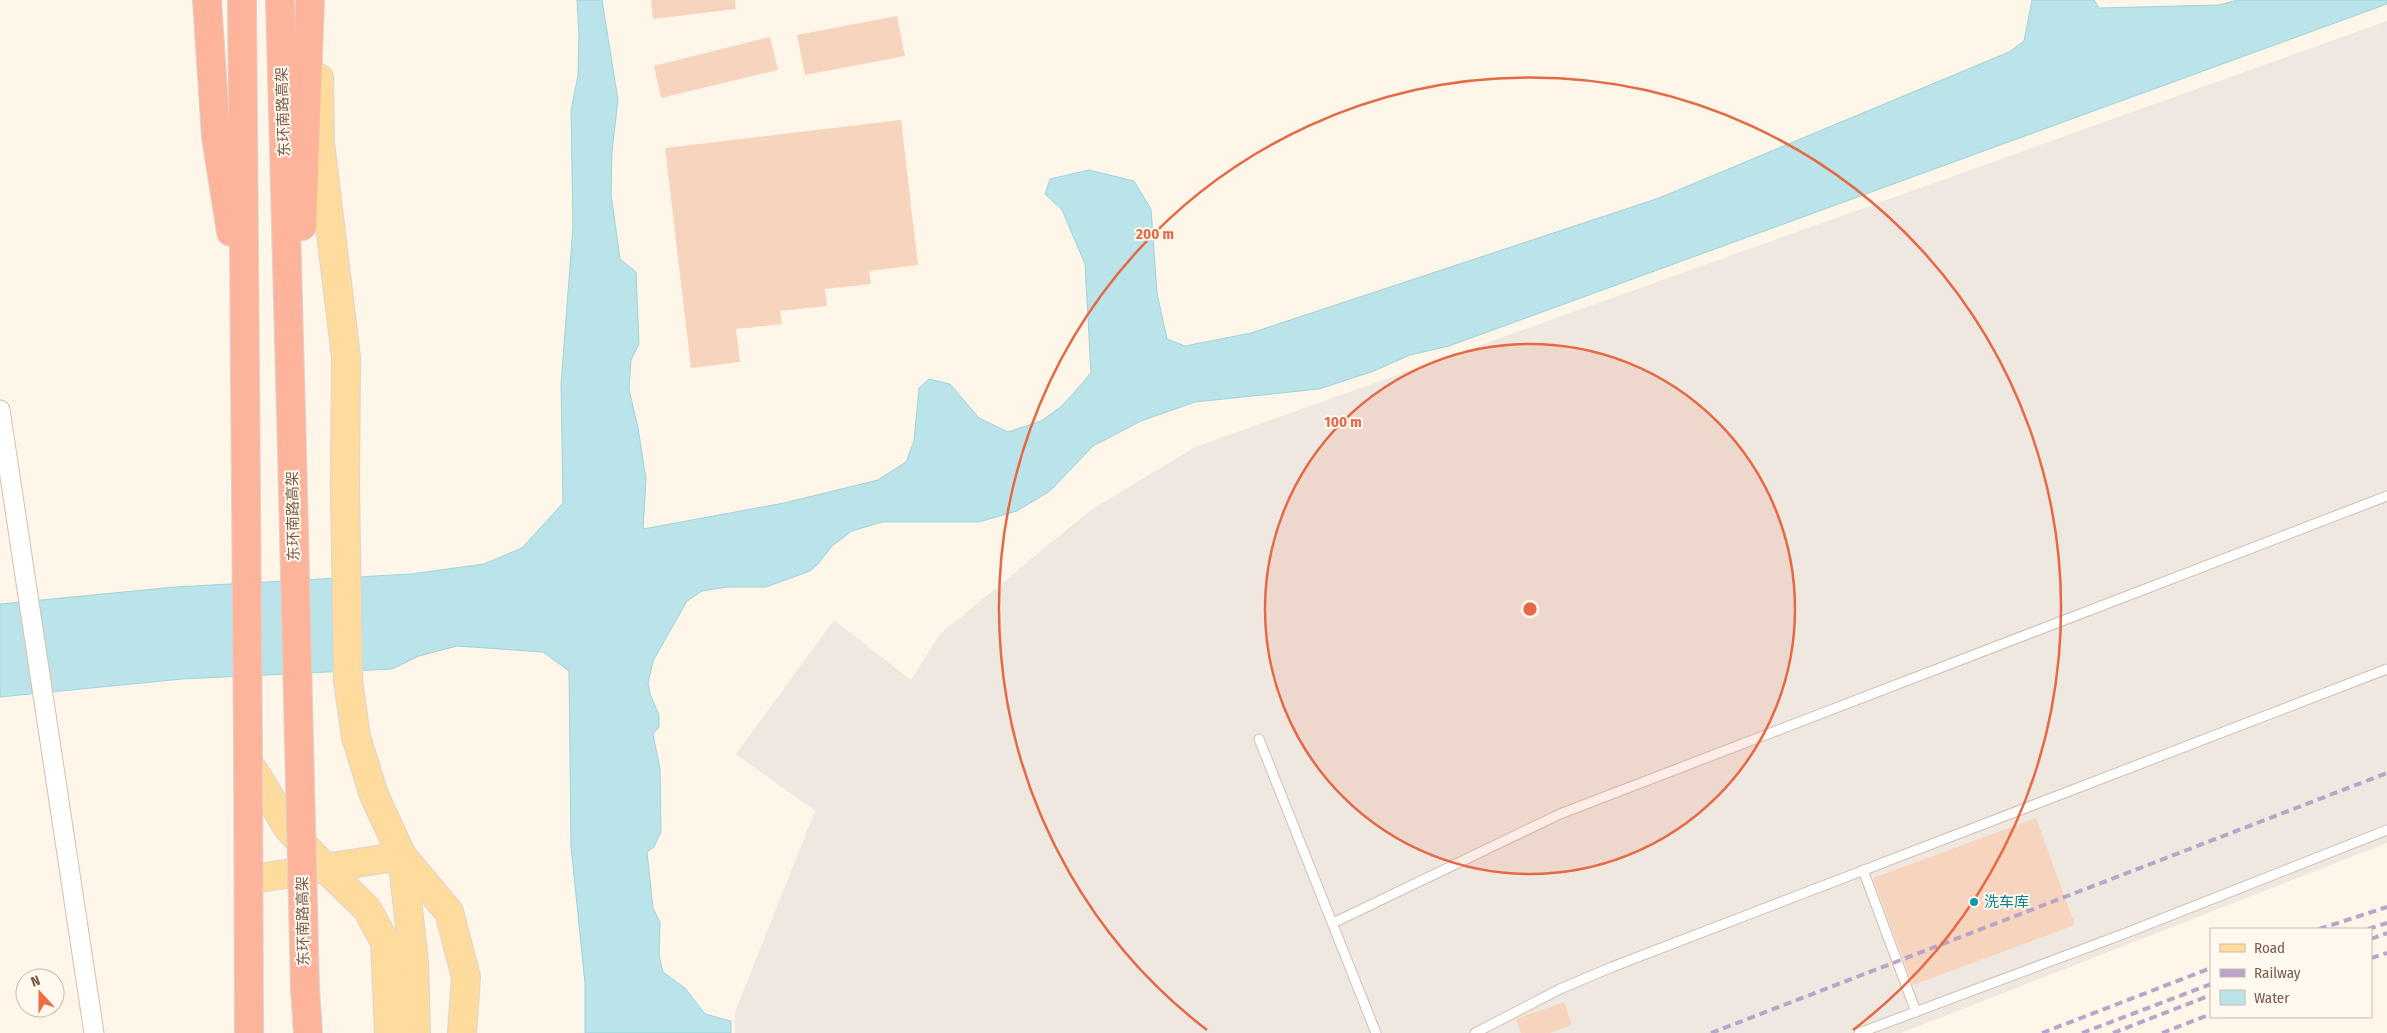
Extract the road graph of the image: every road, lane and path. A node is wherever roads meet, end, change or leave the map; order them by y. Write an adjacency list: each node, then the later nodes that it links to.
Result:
1 (207, 0): 7 (highway)
2 (242, 0): 7 (highway)
3 (255, 0): 13 (main road)
4 (280, 0): 8 (highway, 东环南路高架)
5 (310, 0): 8 (highway)
6 (317, 0): 15 (main road)
7 (245, 312): 23 (highway, bridge)
8 (290, 392): 20 (highway, 东环南路高架, bridge)
9 (0, 410): 22 (street)
10 (2387, 496): 19 (lane)
11 (2387, 668): 17 (lane)
12 (1259, 738): 19 (lane)
13 (254, 771): 16 (main road); 18 (main road)
14 (2387, 830): 21 (lane)
15 (402, 856): 16 (main road); 27 (main road); 28 (main road)
16 (325, 868): 18 (main road); 26 (main road)
17 (1863, 870): 21 (lane); 30 (lane)
18 (253, 878): 23 (main road)
19 (1332, 924): 29 (lane)
20 (305, 989): 24 (highway, 东环南路高架); 25 (highway)
21 (1916, 1012): 31 (lane)
22 (94, 1033)
23 (248, 1033)
24 (304, 1033)
25 (308, 1033)
26 (389, 1033)
27 (416, 1033)
28 (462, 1033)
29 (1376, 1033)
30 (1475, 1033)
31 (1860, 1033)

